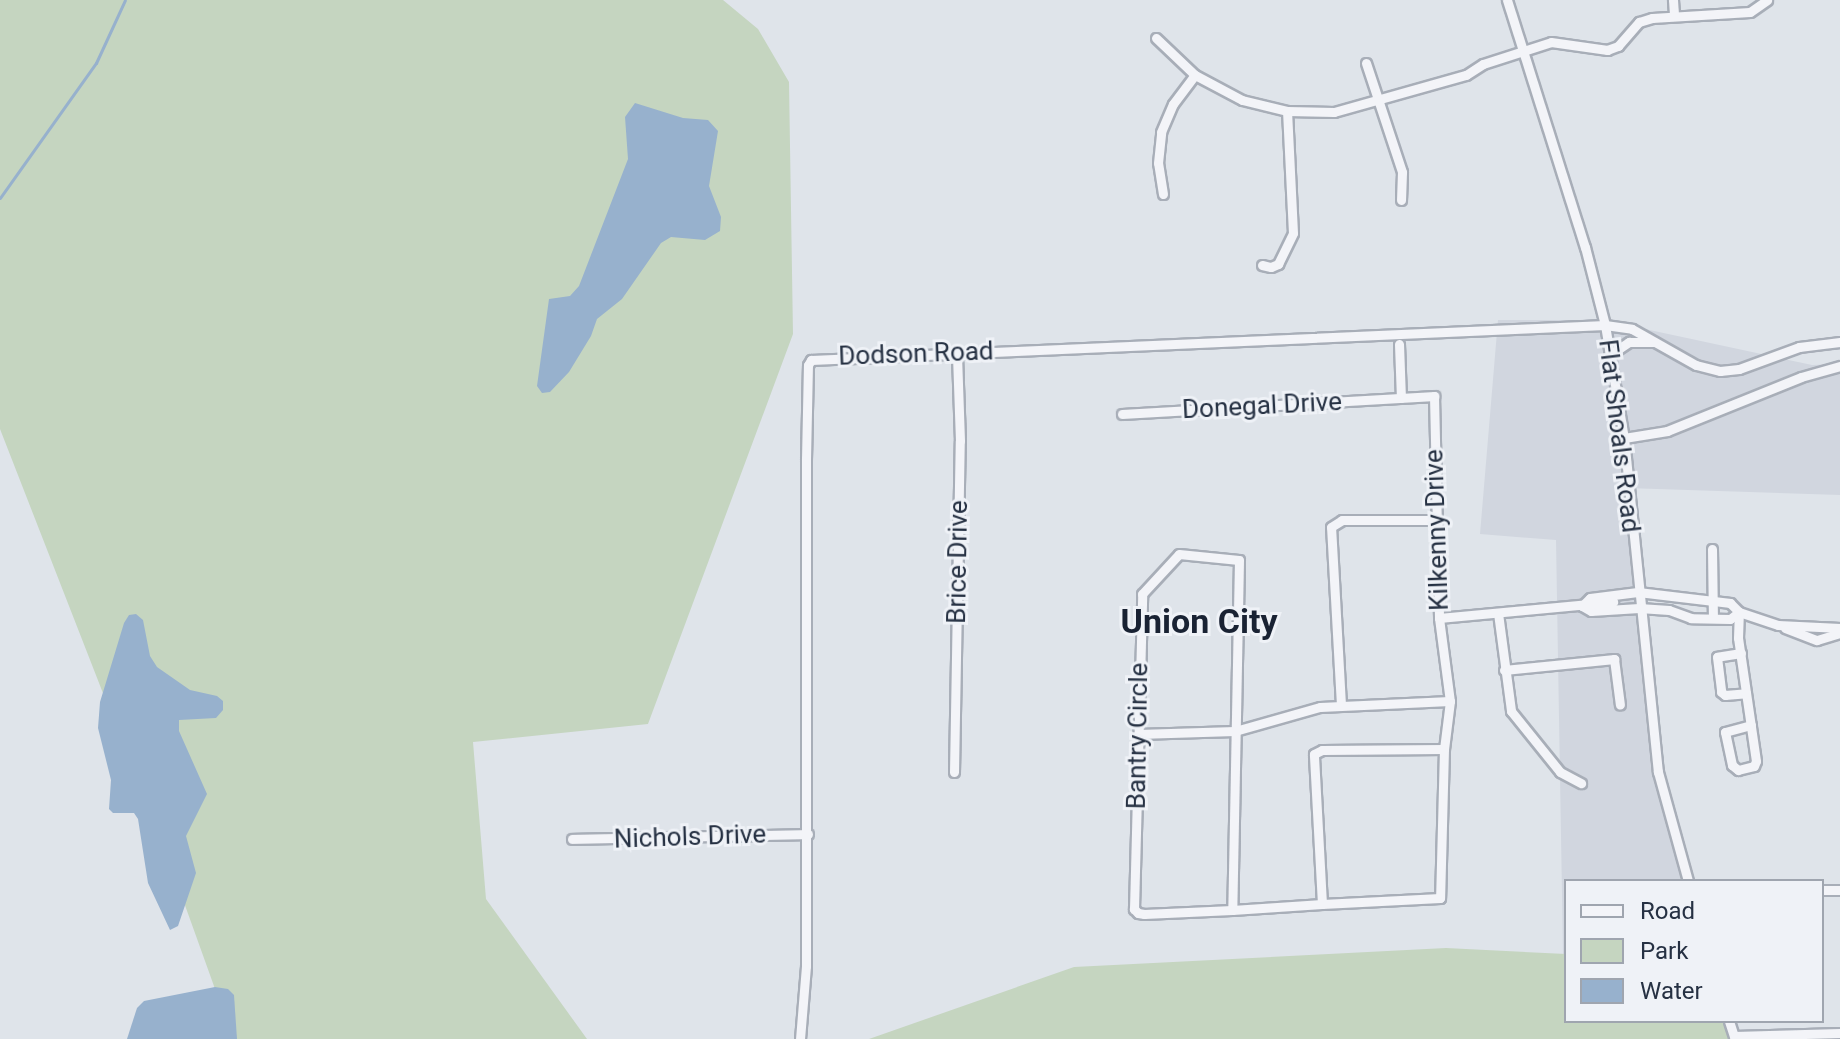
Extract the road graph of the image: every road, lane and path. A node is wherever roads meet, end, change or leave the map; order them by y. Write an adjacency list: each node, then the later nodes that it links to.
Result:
1 (1507, 0): 6 (street, Flat Shoals Road)
2 (1673, 0): 4 (street)
3 (1767, 0): 4 (street)
4 (1674, 16): 6 (street)
5 (1156, 38): 8 (street)
6 (1523, 50): 9 (street); 14 (street, Flat Shoals Road)
7 (1366, 63): 9 (street)
8 (1195, 75): 10 (street); 11 (street)
9 (1379, 102): 10 (street); 12 (street)
10 (1287, 111): 13 (street)
11 (1163, 194)
12 (1401, 200)
13 (1262, 265)
14 (1605, 325): 15 (street, Dodson Road); 18 (street, Dodson Road); 19 (street, Flat Shoals Road)
15 (1657, 342): 16 (street, Dodson Road); 19 (street)
16 (1840, 342)
17 (1399, 344): 21 (street)
18 (957, 353): 45 (street, Brice Drive); 47 (street, Dodson Road)
19 (1611, 354): 23 (street, Flat Shoals Road)
20 (1840, 366): 23 (street)
21 (1401, 398): 22 (street, Donegal Drive); 24 (street, Kilkenny Drive)
22 (1122, 414)
23 (1624, 438): 26 (street, Flat Shoals Road)
24 (1437, 520): 32 (street, Kilkenny Drive); 39 (street)
25 (1712, 549): 28 (street)
26 (1638, 592): 27 (street); 28 (street); 29 (street, Flat Shoals Road)
27 (1613, 602): 29 (street); 31 (street)
28 (1713, 602): 30 (street); 33 (street)
29 (1639, 608): 33 (street); 49 (street, Flat Shoals Road)
30 (1739, 612): 33 (street); 34 (street); 35 (street)
31 (1498, 613): 32 (street); 36 (street)
32 (1439, 618): 38 (street, Kilkenny Drive)
33 (1713, 618)
34 (1840, 630)
35 (1741, 653): 37 (street); 37 (street)
36 (1504, 670): 40 (street); 46 (street)
37 (1746, 693): 41 (street)
38 (1450, 701): 39 (street); 44 (street, Kilkenny Drive)
39 (1341, 705): 42 (street)
40 (1620, 705)
41 (1751, 725): 41 (street)
42 (1235, 731): 43 (street); 43 (street, Bantry Circle); 51 (street, Bantry Circle)
43 (1138, 734): 51 (street, Bantry Circle)
44 (1444, 749): 50 (street, Kilkenny Drive); 50 (street)
45 (954, 772)
46 (1581, 783)
47 (808, 834): 48 (street, Nichols Drive); 54 (street, Dodson Road)
48 (572, 839)
49 (1687, 879)
50 (1322, 904): 51 (street)
51 (1232, 910)
52 (1840, 1033): 53 (street)
53 (1734, 1037)
54 (800, 1039)

